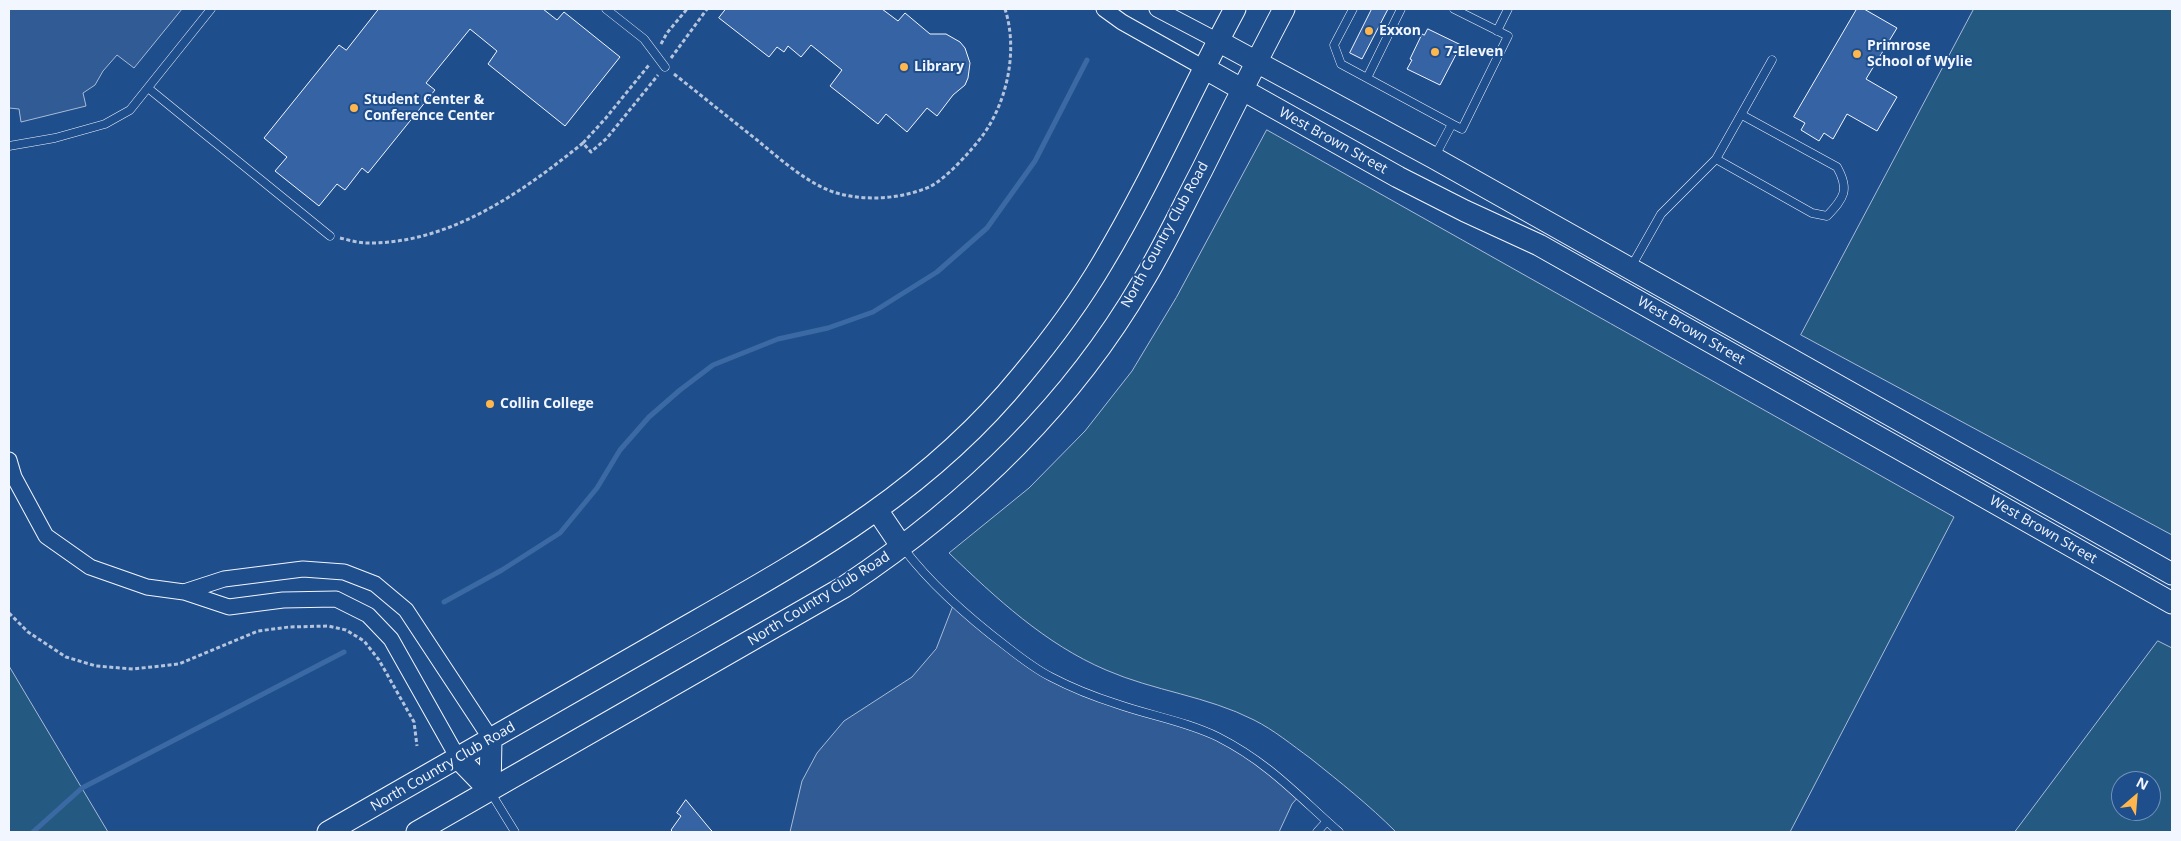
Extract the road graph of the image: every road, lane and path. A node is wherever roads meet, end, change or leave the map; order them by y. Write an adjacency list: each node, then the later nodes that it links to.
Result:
1 (211, 9): 22 (lane)
2 (606, 9): 16 (lane)
3 (687, 9): 16 (path)
4 (707, 9): 19 (path)
5 (1005, 9): 19 (path)
6 (1104, 9): 20 (street)
7 (1156, 9): 15 (street)
8 (1235, 9): 15 (main road, North Country Club Road)
9 (1284, 9): 18 (main road, North Country Club Road)
10 (1353, 9): 21 (lane)
11 (1402, 9): 21 (lane)
12 (1454, 9): 14 (lane)
13 (1508, 9): 14 (lane)
14 (1497, 31): 25 (lane)
15 (1218, 41): 18 (main road, West Brown Street); 20 (main road, North Country Club Road)
16 (656, 53): 19 (lane); 26 (path)
17 (1772, 60): 24 (lane)
18 (1256, 62): 23 (main road, North Country Club Road); 28 (main road, West Brown Street)
19 (666, 66): 26 (path)
20 (1204, 68): 23 (main road, West Brown Street); 34 (main road, North Country Club Road)
21 (1367, 78): 25 (lane)
22 (148, 88): 27 (lane); 30 (lane)
23 (1242, 90): 31 (main road, West Brown Street); 35 (main road, North Country Club Road)
24 (1742, 115): 29 (lane); 29 (lane)
25 (1452, 124): 28 (lane)
26 (583, 143): 30 (path)
27 (9, 146)
28 (1434, 158): 32 (main road, West Brown Street)
29 (1716, 160): 32 (lane)
30 (330, 236)
31 (1539, 245): 32 (main road); 38 (main road, West Brown Street)
32 (1630, 268): 36 (main road, West Brown Street)
33 (9, 460): 37 (street)
34 (877, 510): 35 (main road); 40 (main road, North Country Club Road)
35 (902, 547): 43 (main road, North Country Club Road); 44 (lane)
36 (2172, 574)
37 (184, 592): 40 (street); 42 (street)
38 (2172, 603)
39 (9, 613): 41 (path)
40 (491, 739): 42 (main road, North Country Club Road); 43 (main road)
41 (417, 746)
42 (458, 758): 43 (main road); 45 (main road, North Country Club Road)
43 (490, 791): 46 (main road, North Country Club Road); 47 (lane)
44 (1326, 821): 48 (lane); 49 (lane)
45 (328, 832)
46 (417, 832)
47 (514, 832)
48 (1317, 832)
49 (1339, 832)

